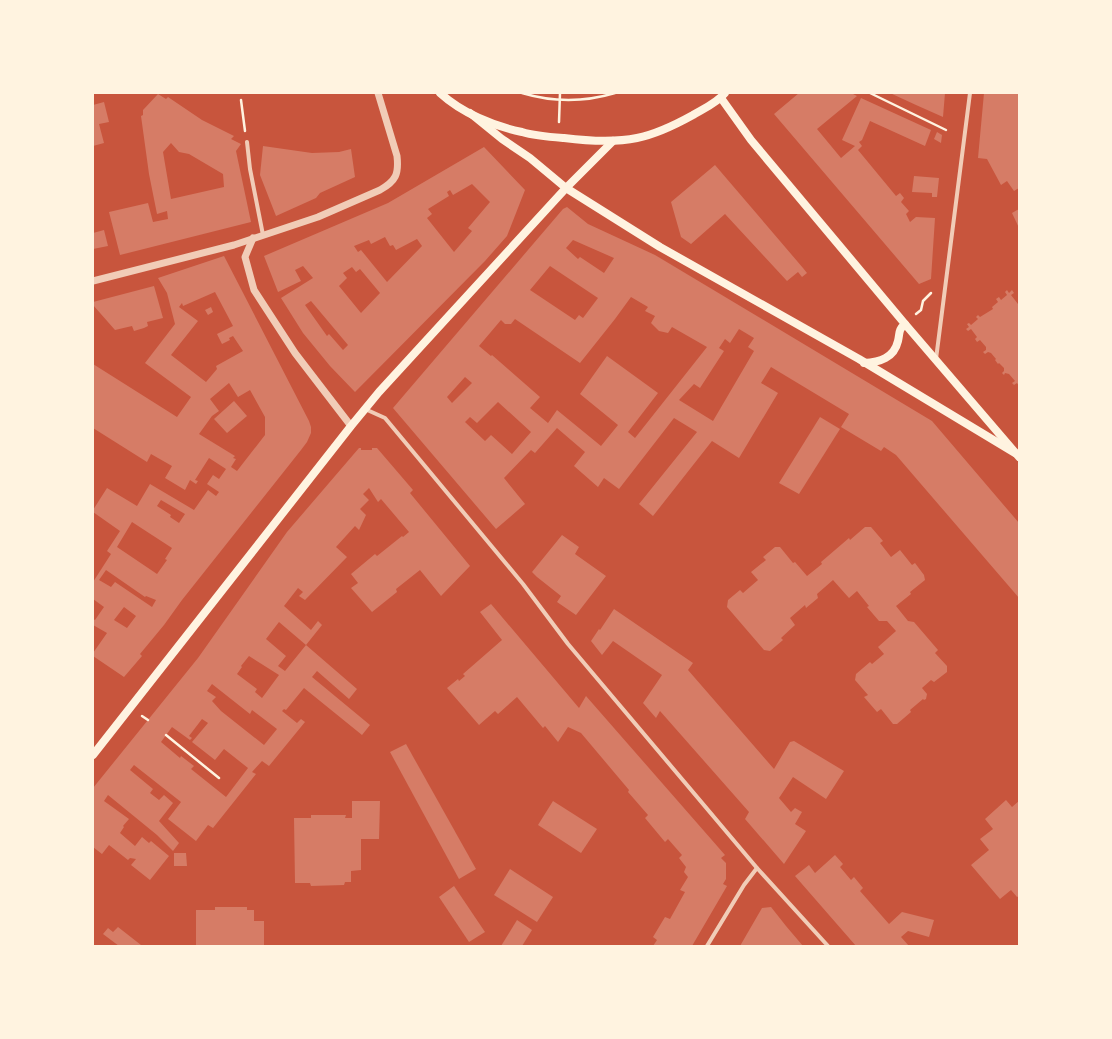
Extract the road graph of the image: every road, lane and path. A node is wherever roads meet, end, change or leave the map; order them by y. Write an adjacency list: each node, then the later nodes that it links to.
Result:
1 (378, 93): 17 (street)
2 (440, 93): 11 (main road)
3 (522, 93): 10 (path)
4 (560, 93): 10 (path)
5 (615, 93): 10 (path)
6 (870, 93): 13 (path)
7 (970, 93): 19 (street)
8 (723, 96): 14 (main road); 21 (main road)
9 (241, 100): 15 (path)
10 (560, 100): 12 (path)
11 (470, 113): 14 (main road); 16 (main road)
12 (559, 127)
13 (946, 130)
14 (613, 141): 16 (main road)
15 (247, 142): 17 (street)
16 (566, 188): 23 (main road); 24 (main road)
17 (263, 235): 18 (street)
18 (253, 238): 20 (street); 25 (street)
19 (947, 278): 21 (path); 22 (street)
20 (93, 281)
21 (905, 324): 22 (main road); 23 (main road)
22 (936, 360): 26 (main road)
23 (864, 362): 26 (main road)
24 (365, 409): 25 (main road); 30 (street)
25 (350, 426): 28 (main road)
26 (1017, 455)
27 (166, 735): 29 (path)
28 (93, 755)
29 (219, 778)
30 (757, 868): 31 (street); 32 (street)
31 (707, 946)
32 (828, 946)

